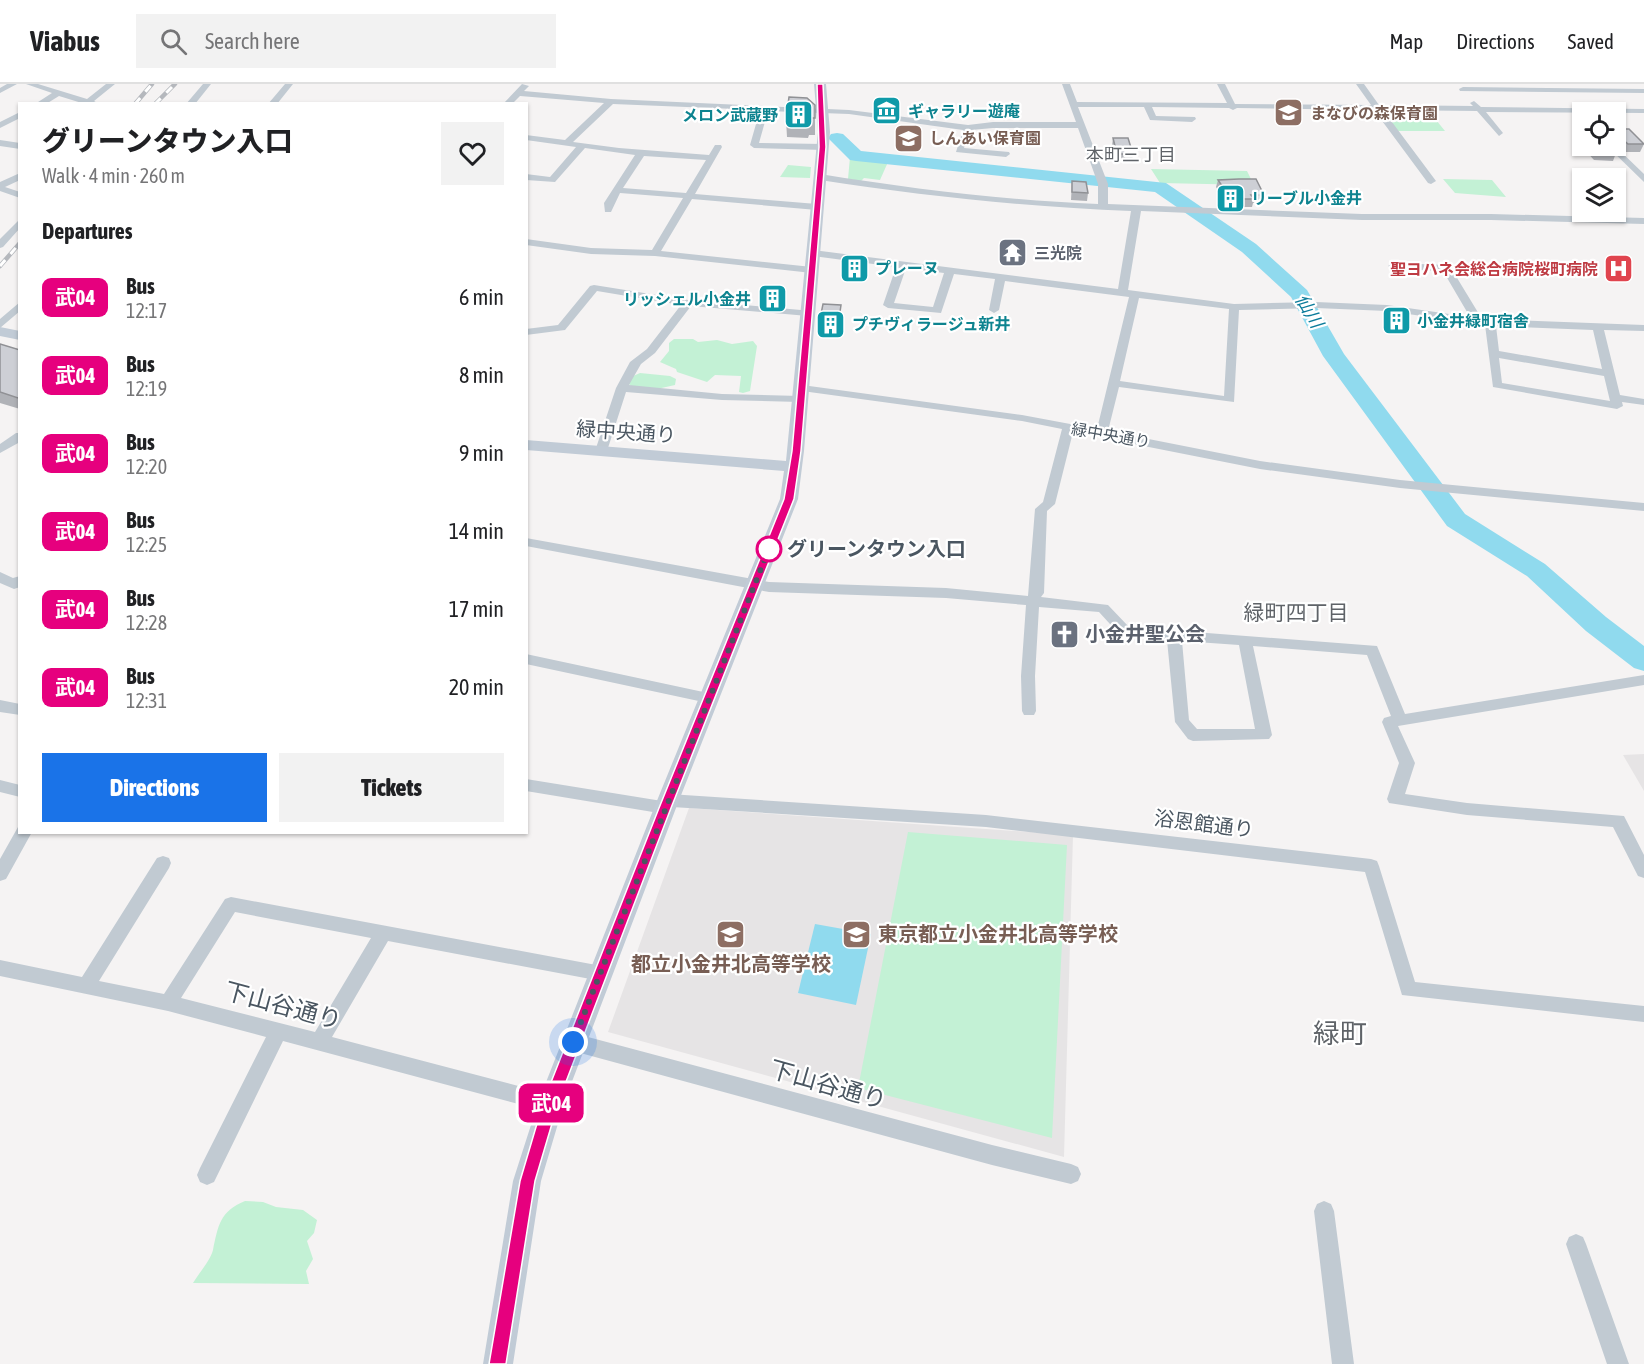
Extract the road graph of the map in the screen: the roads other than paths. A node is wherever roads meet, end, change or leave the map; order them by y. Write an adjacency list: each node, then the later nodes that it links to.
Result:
1 (13, 84): 14 (street)
2 (30, 84): 16 (street)
3 (111, 84): 21 (street)
4 (207, 84): 22 (street)
5 (290, 84): 23 (street)
6 (528, 84): 17 (street)
7 (820, 84): 33 (street)
8 (1066, 84): 25 (street)
9 (1221, 84): 31 (street)
10 (1360, 84): 29 (street)
11 (1461, 86): 12 (street); 32 (street)
12 (1556, 87): 15 (street); 27 (street)
13 (595, 88): 18 (street)
14 (0, 90)
15 (1644, 91)
16 (60, 92): 20 (street); 21 (street)
17 (518, 93): 18 (street); 24 (street)
18 (586, 99): 19 (street)
19 (611, 101): 30 (street); 44 (street)
20 (42, 102)
21 (92, 102)
22 (192, 102)
23 (274, 102)
24 (509, 102)
25 (1074, 104): 26 (street); 39 (street)
26 (1146, 104): 28 (street); 28 (street)
27 (1572, 104)
28 (1186, 105): 31 (street)
29 (1376, 106): 31 (street); 32 (street); 57 (street)
30 (765, 108): 33 (street); 48 (street)
31 (1233, 108)
32 (1478, 108): 36 (street); 41 (street)
33 (822, 110): 40 (street); 48 (street)
34 (1626, 111): 35 (street)
35 (1644, 111)
36 (1572, 112)
37 (18, 115): 38 (street)
38 (0, 125)
39 (1080, 125): 40 (street); 63 (street)
40 (968, 128): 50 (street)
41 (1495, 130)
42 (528, 137): 44 (street)
43 (0, 143): 45 (street)
44 (567, 143): 46 (street)
45 (18, 146)
46 (582, 146): 49 (street); 54 (street)
47 (718, 147): 52 (street)
48 (823, 147): 55 (street)
49 (641, 153): 52 (street); 59 (street)
50 (1006, 154)
51 (1621, 156): 56 (street)
52 (711, 158): 61 (street)
53 (18, 177): 58 (street)
54 (528, 177)
55 (820, 177): 62 (street); 63 (street)
56 (1644, 179)
57 (1431, 181)
58 (0, 187): 60 (street)
59 (618, 190): 61 (street); 64 (street)
60 (18, 194)
61 (690, 195): 62 (street); 70 (street)
62 (817, 207): 71 (street)
63 (1103, 208): 65 (street)
64 (608, 210)
65 (1136, 210): 66 (street); 77 (street)
66 (1644, 221)
67 (18, 224): 69 (street)
68 (528, 242): 70 (street)
69 (0, 245)
70 (655, 253): 74 (street)
71 (813, 253): 72 (street); 74 (street)
72 (902, 264): 75 (street); 75 (street)
73 (1393, 266): 83 (street)
74 (812, 270): 82 (street)
75 (950, 272): 76 (street)
76 (1000, 278): 77 (street); 81 (street)
77 (1129, 293): 80 (street); 93 (street)
78 (688, 303): 82 (street); 89 (street); 94 (street)
79 (18, 307): 85 (street)
80 (1234, 307): 83 (street); 93 (street)
81 (994, 310)
82 (808, 313): 95 (street)
83 (1478, 321): 84 (street)
84 (1490, 323): 86 (street); 91 (street)
85 (0, 326)
86 (1598, 327): 87 (street); 92 (street)
87 (1644, 328)
88 (0, 331): 90 (street)
89 (528, 332)
90 (18, 336)
91 (1494, 354): 92 (street); 96 (street)
92 (1609, 373): 96 (street)
93 (1113, 383): 99 (street)
94 (622, 388): 95 (street, 緑中央通り); 103 (street)
95 (801, 393): 98 (street, 緑中央通り); 104 (street)
96 (1616, 398): 97 (street)
97 (1644, 402)
98 (1068, 427): 99 (street, 緑中央通り); 110 (street)
99 (1102, 434): 105 (street, 緑中央通り)
100 (18, 438): 102 (street)
101 (528, 445): 103 (street, 緑中央通り)
102 (0, 450)
103 (601, 451): 104 (street, 緑中央通り)
104 (794, 467): 109 (street)
105 (1644, 507)
106 (528, 542): 109 (street)
107 (0, 577): 108 (street)
108 (18, 581)
109 (754, 584): 110 (street); 115 (street)
110 (1033, 600): 111 (street); 118 (street)
111 (1174, 635): 112 (street); 112 (street)
112 (1245, 640): 119 (street)
113 (528, 659): 115 (street)
114 (1644, 680): 119 (street)
115 (708, 698): 123 (street)
116 (0, 706): 117 (street)
117 (18, 710)
118 (1029, 711)
119 (1400, 720): 126 (street)
120 (528, 785): 123 (street)
121 (0, 786): 122 (street)
122 (18, 791)
123 (667, 804): 130 (street); 133 (street, 浴恩館通り)
124 (13, 840): 127 (street)
125 (163, 862): 131 (street)
126 (1644, 871)
127 (0, 874)
128 (384, 932): 130 (street); 132 (street); 135 (street)
129 (0, 968): 131 (street, 下山谷通り)
130 (601, 973): 136 (street)
131 (87, 986): 132 (street, 下山谷通り)
132 (168, 1003): 134 (street, 下山谷通り)
133 (1644, 1014)
134 (278, 1032): 135 (street, 下山谷通り); 139 (street)
135 (320, 1042): 137 (street, 下山谷通り)
136 (573, 1042): 137 (street); 138 (street, 下山谷通り)
137 (552, 1100): 142 (street)
138 (1071, 1174)
139 (207, 1175)
140 (1324, 1211): 143 (street)
141 (1576, 1244): 144 (street)
142 (498, 1364)
143 (1343, 1364)
144 (1618, 1364)

